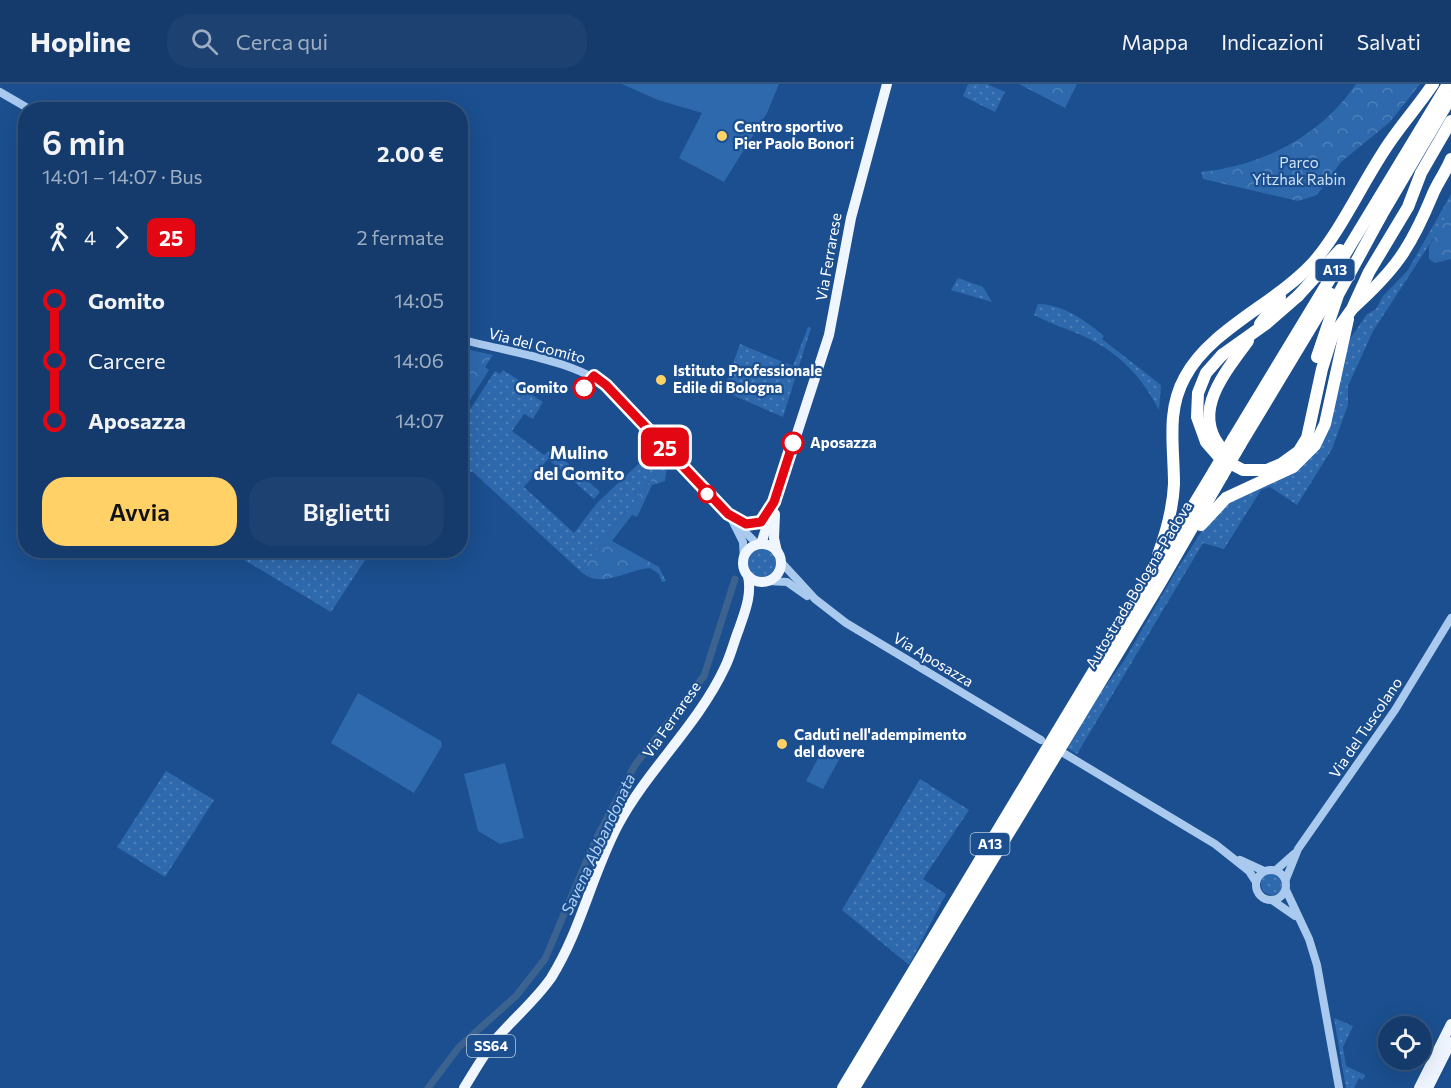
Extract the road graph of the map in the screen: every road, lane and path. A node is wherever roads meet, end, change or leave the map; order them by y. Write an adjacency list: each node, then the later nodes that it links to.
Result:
1 (886, 84): 16 (main road, Via Ferrarese)
2 (1433, 84): 10 (highway)
3 (1447, 84): 9 (highway, Autostrada Bologna-Padova / A13)
4 (0, 92): 6 (street)
5 (1451, 97): 9 (highway, Autostrada Bologna-Padova / A13)
6 (18, 102)
7 (1451, 121): 11 (highway)
8 (1451, 159): 11 (highway)
9 (1375, 215): 11 (highway, bridge); 14 (highway); 15 (highway, Autostrada Bologna-Padova / A13, bridge)
10 (1292, 282): 12 (highway); 25 (highway)
11 (1351, 311): 23 (highway)
12 (1260, 324)
13 (468, 341): 17 (street, Via del Gomito)
14 (1248, 341)
15 (1218, 474): 23 (highway, Autostrada Bologna-Padova / A13); 25 (highway, Autostrada Bologna-Padova / A13)
16 (774, 502): 17 (street, Via Ferrarese); 18 (main road, Via Ferrarese); 19 (main road, Via Ferrarese)
17 (728, 514): 18 (street, Via del Gomito); 20 (street, Via del Gomito)
18 (760, 545): 19 (main road); 20 (main road)
19 (779, 557): 22 (main road); 24 (street, Via Aposazza)
20 (744, 560): 21 (main road)
21 (748, 576): 22 (main road); 26 (main road)
22 (767, 581): 24 (street, Via Aposazza); 26 (main road)
23 (1159, 585): 43 (highway, Autostrada Bologna-Padova / A13)
24 (815, 598): 28 (street, Via Aposazza)
25 (1137, 600): 42 (highway, Autostrada Bologna-Padova / A13)
26 (747, 608): 41 (main road, Via Ferrarese / SS64)
27 (1451, 618): 30 (street, Via del Tuscolano)
28 (1041, 740)
29 (1065, 754): 31 (street)
30 (1298, 849): 32 (street); 34 (street)
31 (1231, 856): 33 (street); 35 (street)
32 (1276, 870): 33 (street); 34 (street)
33 (1264, 871): 35 (street)
34 (1286, 879): 36 (street)
35 (1256, 882): 37 (street)
36 (1286, 890): 37 (street); 38 (street)
37 (1272, 900): 38 (street)
38 (1299, 921): 44 (street)
39 (1451, 1024): 45 (main road)
40 (1451, 1042): 46 (main road)
41 (464, 1088)
42 (843, 1088)
43 (854, 1088)
44 (1339, 1088)
45 (1419, 1088)
46 (1428, 1088)

